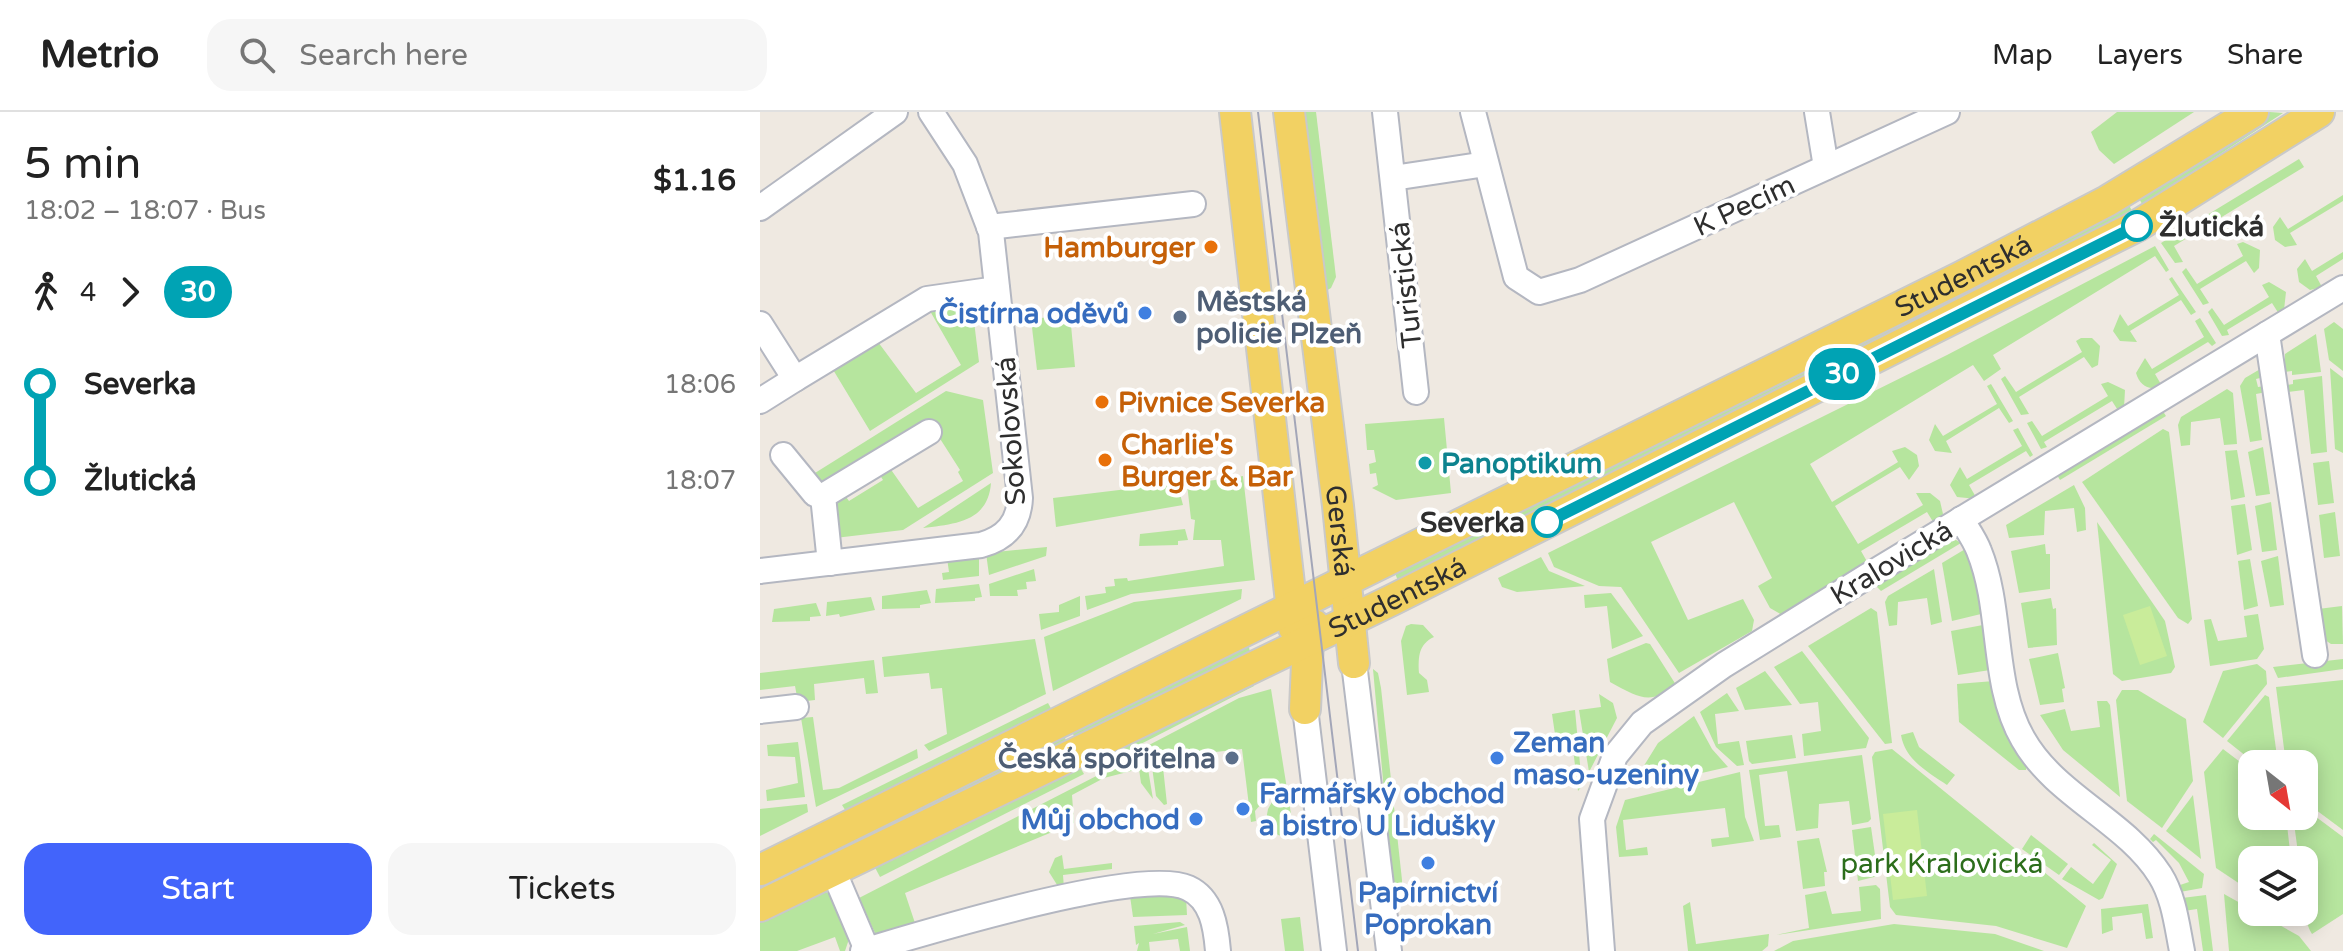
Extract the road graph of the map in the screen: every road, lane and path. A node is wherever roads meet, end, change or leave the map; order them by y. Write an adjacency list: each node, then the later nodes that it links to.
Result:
1 (895, 112): 15 (street)
2 (931, 112): 16 (street, Sokolovská)
3 (1235, 112): 29 (main road, Gerská)
4 (1289, 112): 27 (main road, Gerská)
5 (1385, 112): 13 (street, Turistická)
6 (1473, 112): 11 (street)
7 (1817, 112): 12 (street)
8 (1947, 112): 12 (street, K Pecím)
9 (2253, 112): 30 (main road, Studentská)
10 (2319, 112): 33 (main road, Studentská)
11 (1486, 164): 12 (street, K Pecím); 13 (street)
12 (1826, 167)
13 (1393, 178): 22 (street, Turistická)
14 (1193, 204): 16 (street)
15 (760, 208)
16 (989, 227): 18 (street, Sokolovská)
17 (2343, 288): 20 (street)
18 (997, 289): 21 (street); 31 (street, Sokolovská)
19 (760, 324): 21 (street)
20 (2267, 334): 28 (street); 36 (street)
21 (795, 379): 23 (street)
22 (1416, 392)
23 (760, 401)
24 (929, 432): 26 (street)
25 (783, 455): 26 (street)
26 (823, 496): 31 (street)
27 (1338, 506): 30 (main road); 34 (main road, Gerská)
28 (1961, 519): 49 (street, Kralovická); 50 (street, Kralovická)
29 (1284, 555): 34 (main road); 35 (main road)
30 (1386, 561): 34 (main road, Studentská)
31 (830, 563): 32 (street, Sokolovská)
32 (760, 571)
33 (1389, 601): 34 (main road, Studentská); 38 (main road)
34 (1321, 612): 35 (main road, Studentská); 37 (main road); 38 (main road, Gerská); 40 (main road)
35 (1253, 627): 42 (main road, Studentská)
36 (2315, 655)
37 (1260, 663): 40 (main road); 43 (main road)
38 (1354, 663): 48 (street, Gerská)
39 (796, 707): 41 (street)
40 (1305, 709): 47 (street)
41 (760, 711)
42 (760, 870)
43 (833, 870): 44 (main road); 45 (street)
44 (760, 906)
45 (865, 950): 46 (street)
46 (1218, 951)
47 (1334, 951)
48 (1389, 951)
49 (1602, 951)
50 (2182, 951)

